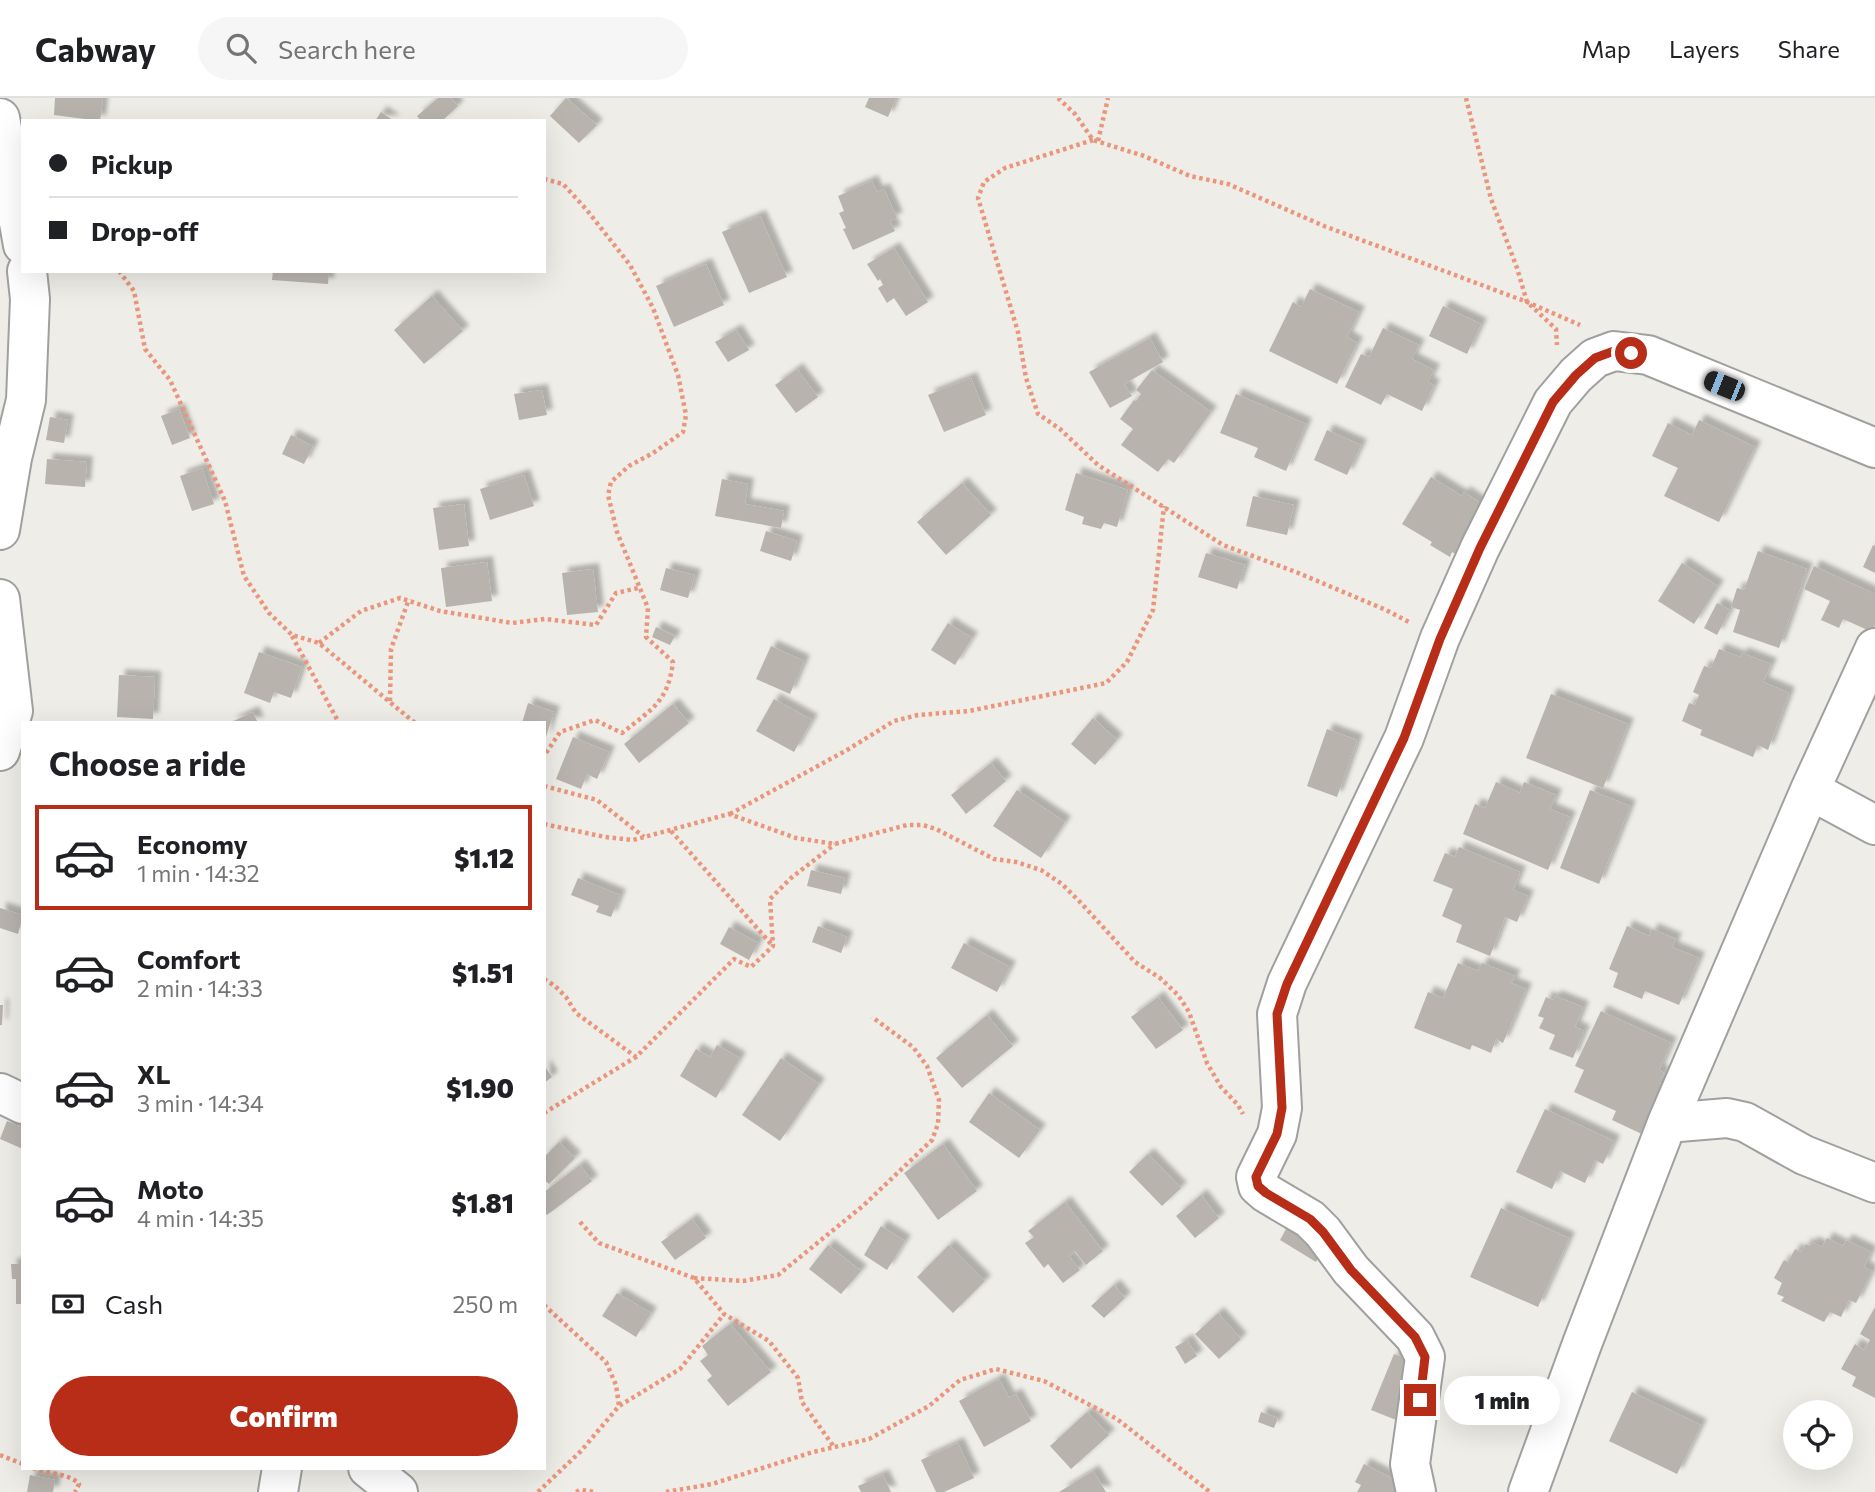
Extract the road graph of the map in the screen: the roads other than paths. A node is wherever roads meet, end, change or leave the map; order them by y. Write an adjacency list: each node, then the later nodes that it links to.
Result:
1 (0, 118): 2 (street)
2 (21, 233)
3 (27, 273): 5 (street)
4 (1875, 447): 19 (street)
5 (0, 530)
6 (0, 599): 8 (street)
7 (1875, 648): 9 (street)
8 (0, 751)
9 (1810, 790): 10 (street); 13 (street)
10 (1875, 825)
11 (0, 1093): 12 (street)
12 (21, 1103)
13 (1667, 1123): 14 (street); 20 (street)
14 (1875, 1183)
15 (282, 1470): 17 (street)
16 (371, 1470): 18 (street)
17 (278, 1492)
18 (398, 1492)
19 (1416, 1492)
20 (1528, 1492)

